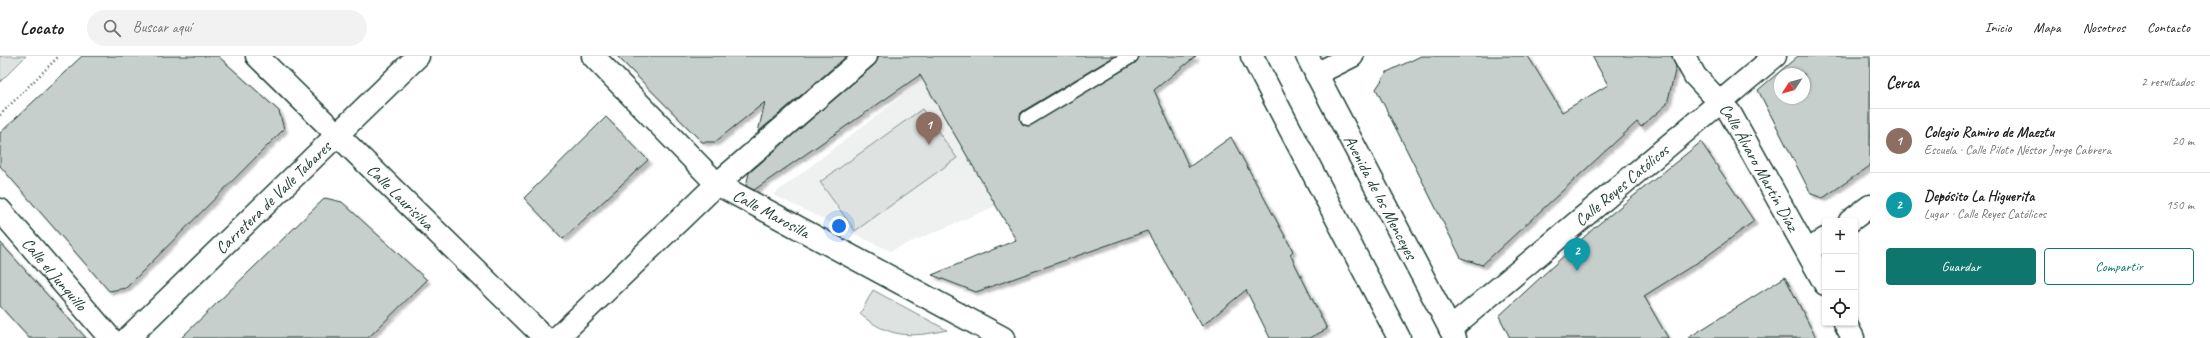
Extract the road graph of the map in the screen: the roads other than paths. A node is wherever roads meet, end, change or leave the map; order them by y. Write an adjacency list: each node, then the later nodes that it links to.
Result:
1 (257, 56): 13 (street, Calle Laurisilva)
2 (418, 56): 13 (street, Carretera de Valle Tabares)
3 (593, 56): 14 (street, Calle Marosilla)
4 (866, 56): 14 (street)
5 (1131, 56): 12 (lane)
6 (1252, 56): 27 (street)
7 (1352, 56): 10 (street)
8 (1684, 56): 11 (street, Calle Álvaro Martín Díaz)
9 (1775, 56): 11 (street, Calle Reyes Católicos)
10 (1312, 65): 21 (street, Avenida de los Menceyes)
11 (1719, 102): 18 (street, Calle Álvaro Martín Díaz); 21 (street, Calle Reyes Católicos)
12 (1028, 118)
13 (337, 133): 23 (street, Carretera de Valle Tabares); 24 (street, Calle Laurisilva)
14 (716, 184): 25 (street); 26 (street, Calle Marosilla)
15 (1870, 206): 17 (street)
16 (0, 210): 22 (street, Calle el Junquillo)
17 (1854, 218)
18 (1817, 245): 19 (street, Calle Álvaro Martín Díaz)
19 (1822, 269)
20 (1847, 326): 28 (street)
21 (1452, 333)
22 (110, 338)
23 (128, 338)
24 (545, 338)
25 (557, 338)
26 (1003, 338)
27 (1399, 338)
28 (1853, 338)

